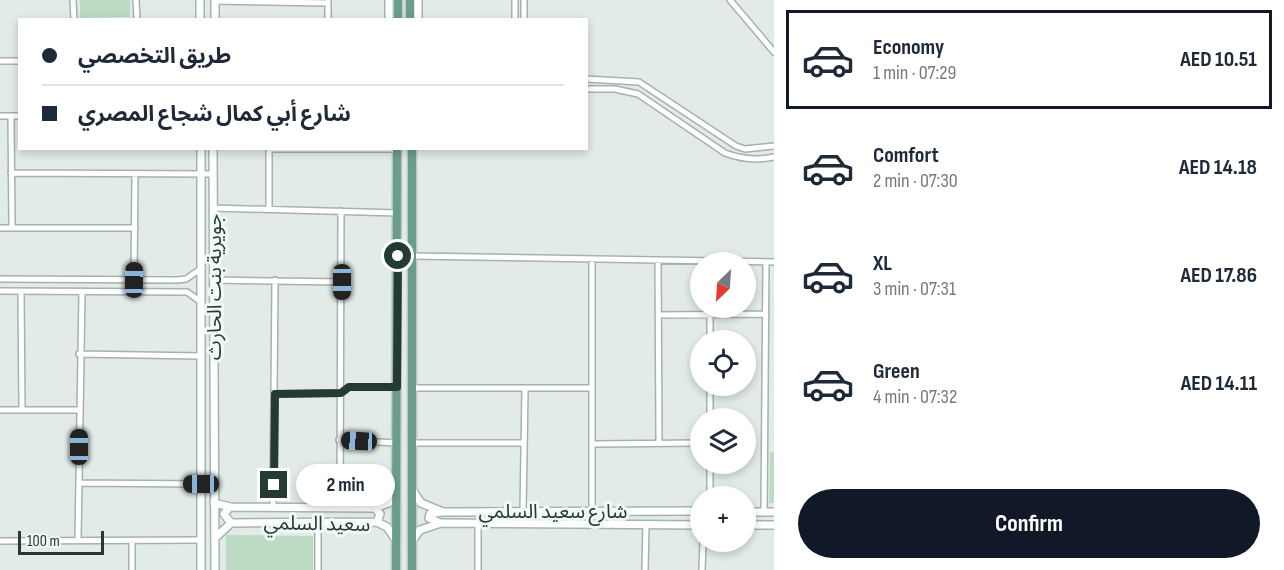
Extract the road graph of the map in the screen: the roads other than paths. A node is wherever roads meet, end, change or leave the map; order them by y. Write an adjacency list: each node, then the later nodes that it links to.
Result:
1 (73, 0): 14 (street)
2 (136, 0): 15 (street)
3 (200, 0): 16 (street)
4 (389, 0): 19 (street)
5 (398, 0): 20 (main road)
6 (410, 0): 21 (main road)
7 (418, 0): 22 (street)
8 (515, 0): 23 (street)
9 (524, 0): 24 (street)
10 (730, 0): 25 (street)
11 (215, 1): 12 (street); 17 (street)
12 (271, 1): 13 (street)
13 (328, 2): 18 (street)
14 (74, 18)
15 (137, 18)
16 (200, 18)
17 (214, 18)
18 (328, 18)
19 (389, 18)
20 (398, 18)
21 (410, 18)
22 (418, 18)
23 (515, 18)
24 (524, 18)
25 (774, 52)
26 (0, 61): 27 (street)
27 (18, 61)
28 (588, 79): 33 (street)
29 (588, 89): 39 (street)
30 (0, 116): 31 (street)
31 (11, 116): 32 (street); 40 (street)
32 (18, 116)
33 (774, 146)
34 (201, 150): 41 (street, جويرية بنت الحارث)
35 (213, 150): 42 (street, جويرية بنت الحارث)
36 (269, 150): 45 (street)
37 (397, 150): 47 (main road)
38 (412, 150): 51 (main road)
39 (774, 157)
40 (11, 173): 43 (street); 49 (street)
41 (201, 174): 42 (street); 43 (street); 56 (street, جويرية بنت الحارث)
42 (213, 174): 44 (street, جويرية بنت الحارث)
43 (135, 175): 50 (street)
44 (213, 208): 45 (street); 60 (street, جويرية بنت الحارث)
45 (269, 209): 46 (street)
46 (341, 211): 47 (street); 62 (street)
47 (398, 213): 75 (main road)
48 (0, 228): 49 (street)
49 (12, 228): 50 (street)
50 (135, 228): 58 (street)
51 (412, 256): 52 (street); 76 (main road)
52 (592, 260): 53 (street); 77 (street)
53 (658, 260): 54 (street); 71 (street)
54 (766, 262): 55 (street); 70 (street)
55 (774, 262)
56 (202, 268): 59 (street); 68 (street, جويرية بنت الحارث)
57 (0, 279): 58 (street)
58 (134, 280): 59 (street); 66 (street)
59 (147, 280): 67 (street)
60 (213, 280): 61 (street); 85 (street, جويرية بنت الحارث)
61 (275, 280): 62 (street); 80 (street)
62 (342, 282): 79 (street)
63 (0, 291): 64 (street)
64 (21, 291): 65 (street); 82 (street)
65 (82, 292): 66 (street); 73 (street)
66 (135, 292): 67 (street)
67 (147, 293): 68 (street)
68 (202, 303): 74 (street, جويرية بنت الحارث)
69 (756, 314): 70 (street)
70 (766, 314): 93 (street)
71 (659, 315): 72 (street); 91 (street)
72 (690, 315)
73 (80, 354): 74 (street); 83 (street)
74 (201, 356): 84 (street, جويرية بنت الحارث)
75 (397, 387): 79 (street); 89 (main road)
76 (413, 388): 78 (street); 90 (main road)
77 (591, 388): 78 (street); 96 (street)
78 (525, 390): 95 (street)
79 (341, 393): 80 (street); 88 (street)
80 (275, 394): 103 (street)
81 (0, 410): 82 (street)
82 (22, 410): 83 (street)
83 (79, 410): 97 (street)
84 (201, 425): 85 (street); 86 (street, جويرية بنت الحارث)
85 (214, 426): 87 (street, جويرية بنت الحارث)
86 (201, 439): 87 (street); 98 (street, جويرية بنت الحارث)
87 (214, 440): 101 (street, جويرية بنت الحارث)
88 (339, 440): 89 (street); 104 (street)
89 (397, 443): 100 (main road)
90 (413, 443): 95 (street); 99 (main road)
91 (659, 443): 92 (street); 96 (street)
92 (690, 443)
93 (765, 443): 94 (street); 112 (street)
94 (774, 443)
95 (523, 444): 106 (street)
96 (593, 444): 107 (street)
97 (78, 483): 98 (street); 126 (street)
98 (201, 484): 127 (street, جويرية بنت الحارث)
99 (413, 491): 109 (street, شارع سعيد السلمي); 131 (main road)
100 (396, 496): 105 (street, سعيد السلمي); 128 (main road)
101 (214, 502): 102 (street, سعيد السلمي); 125 (street, جويرية بنت الحارث)
102 (230, 507): 103 (street, سعيد السلمي); 115 (street)
103 (273, 507): 104 (street, سعيد السلمي)
104 (340, 508): 105 (street, سعيد السلمي)
105 (375, 508): 114 (street)
106 (523, 511): 107 (street, شارع سعيد السلمي); 110 (street, شارع سعيد السلمي)
107 (592, 511): 108 (street, شارع سعيد السلمي); 120 (street)
108 (690, 511)
109 (443, 512): 110 (street, شارع سعيد السلمي); 117 (street)
110 (470, 512): 118 (street)
111 (756, 512): 112 (street)
112 (764, 512): 113 (street)
113 (774, 512)
114 (377, 522): 116 (street, سعيد السلمي); 128 (street, سعيد السلمي)
115 (231, 523): 116 (street, سعيد السلمي); 125 (street)
116 (318, 523): 136 (street)
117 (441, 523): 118 (street, شارع سعيد السلمي); 131 (street, شارع سعيد السلمي)
118 (470, 523): 119 (street, شارع سعيد السلمي)
119 (478, 523): 120 (street, شارع سعيد السلمي); 139 (street)
120 (592, 524): 121 (street, شارع سعيد السلمي)
121 (646, 525): 122 (street, شارع سعيد السلمي); 140 (street)
122 (690, 525)
123 (756, 525): 124 (street)
124 (774, 525)
125 (215, 538): 135 (street, جويرية بنت الحارث)
126 (78, 540): 129 (street); 130 (street)
127 (201, 540): 130 (street); 134 (street, جويرية بنت الحارث)
128 (396, 540): 137 (main road)
129 (0, 541)
130 (132, 541): 133 (street)
131 (412, 541): 138 (main road)
132 (703, 552): 141 (street)
133 (132, 570)
134 (201, 570)
135 (214, 570)
136 (318, 570)
137 (396, 570)
138 (412, 570)
139 (478, 570)
140 (645, 570)
141 (702, 570)

